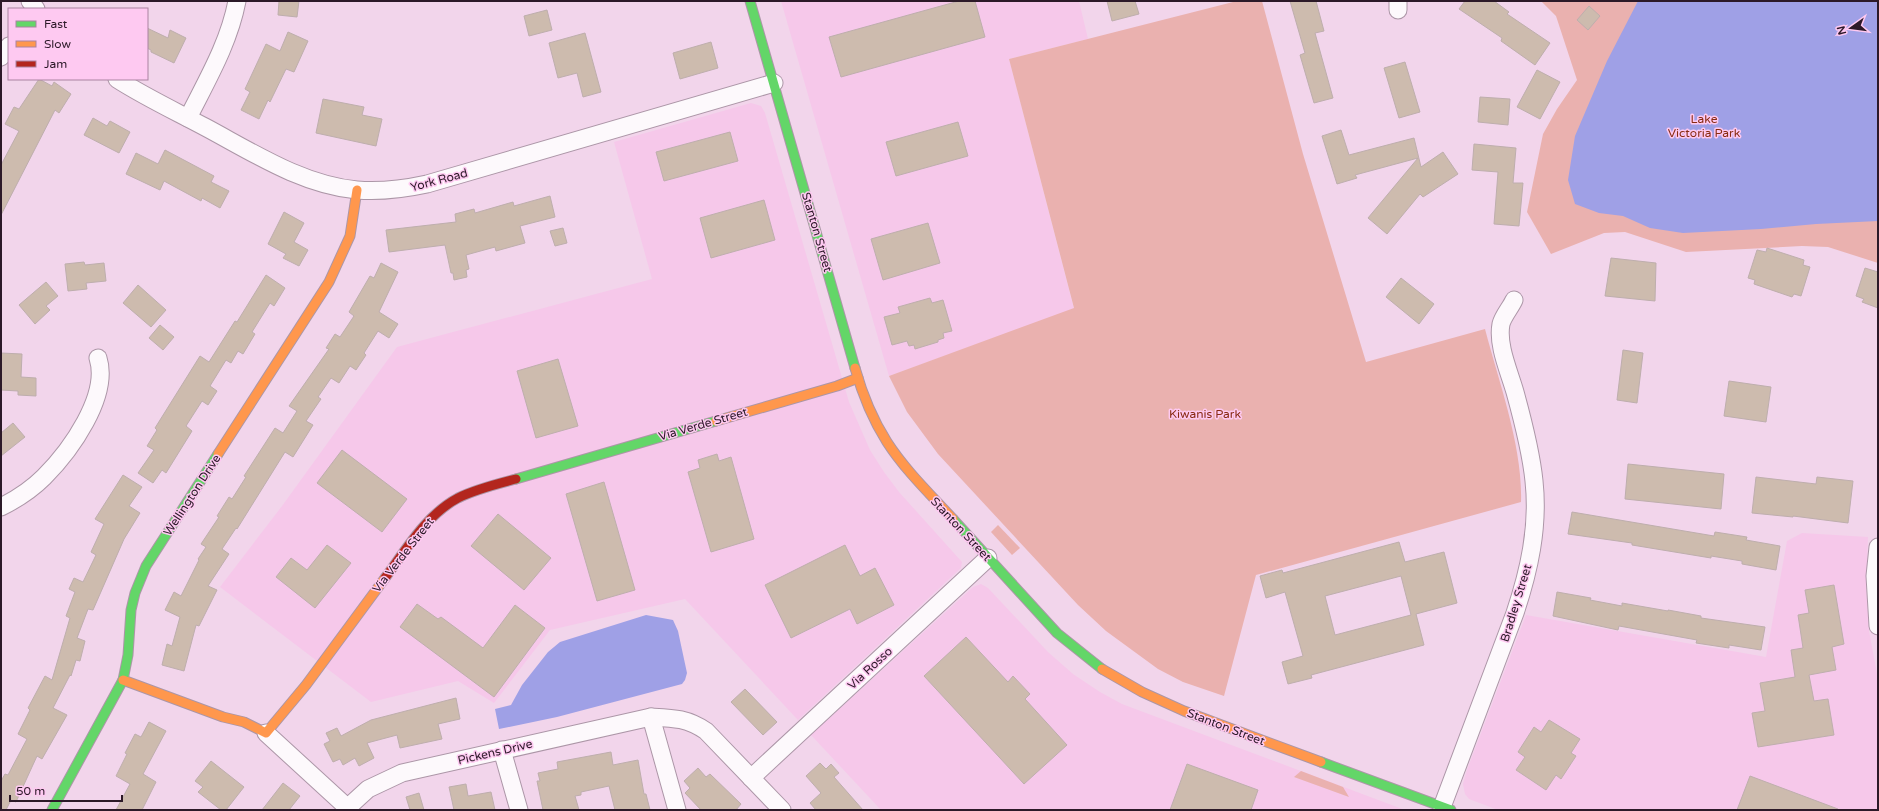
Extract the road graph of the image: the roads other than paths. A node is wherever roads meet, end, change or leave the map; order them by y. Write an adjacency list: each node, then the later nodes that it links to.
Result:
1 (237, 1): 7 (street)
2 (750, 1): 6 (street, Stanton Street)
3 (8, 47): 4 (street)
4 (1, 57)
5 (119, 80): 7 (street, York Road)
6 (774, 83): 8 (street, York Road); 11 (street, Stanton Street)
7 (188, 118): 8 (street, York Road)
8 (357, 190): 16 (street, Wellington Drive)
9 (1514, 300): 21 (street, Bradley Street)
10 (98, 358): 12 (street)
11 (858, 378): 14 (street, Stanton Street); 18 (street, Via Verde Street)
12 (1, 507)
13 (1878, 547): 15 (street)
14 (988, 558): 20 (street, Via Rosso); 21 (street, Stanton Street)
15 (1878, 626)
16 (122, 680): 18 (street); 23 (street, Wellington Drive)
17 (651, 717): 19 (street, Pickens Drive); 20 (street, Pickens Drive); 25 (street)
18 (266, 733): 22 (street)
19 (502, 750): 22 (street, Pickens Drive); 24 (street)
20 (751, 778): 26 (street, Pickens Drive)
21 (1447, 808)
22 (348, 809)
23 (52, 810)
24 (519, 810)
25 (677, 810)
26 (782, 810)

